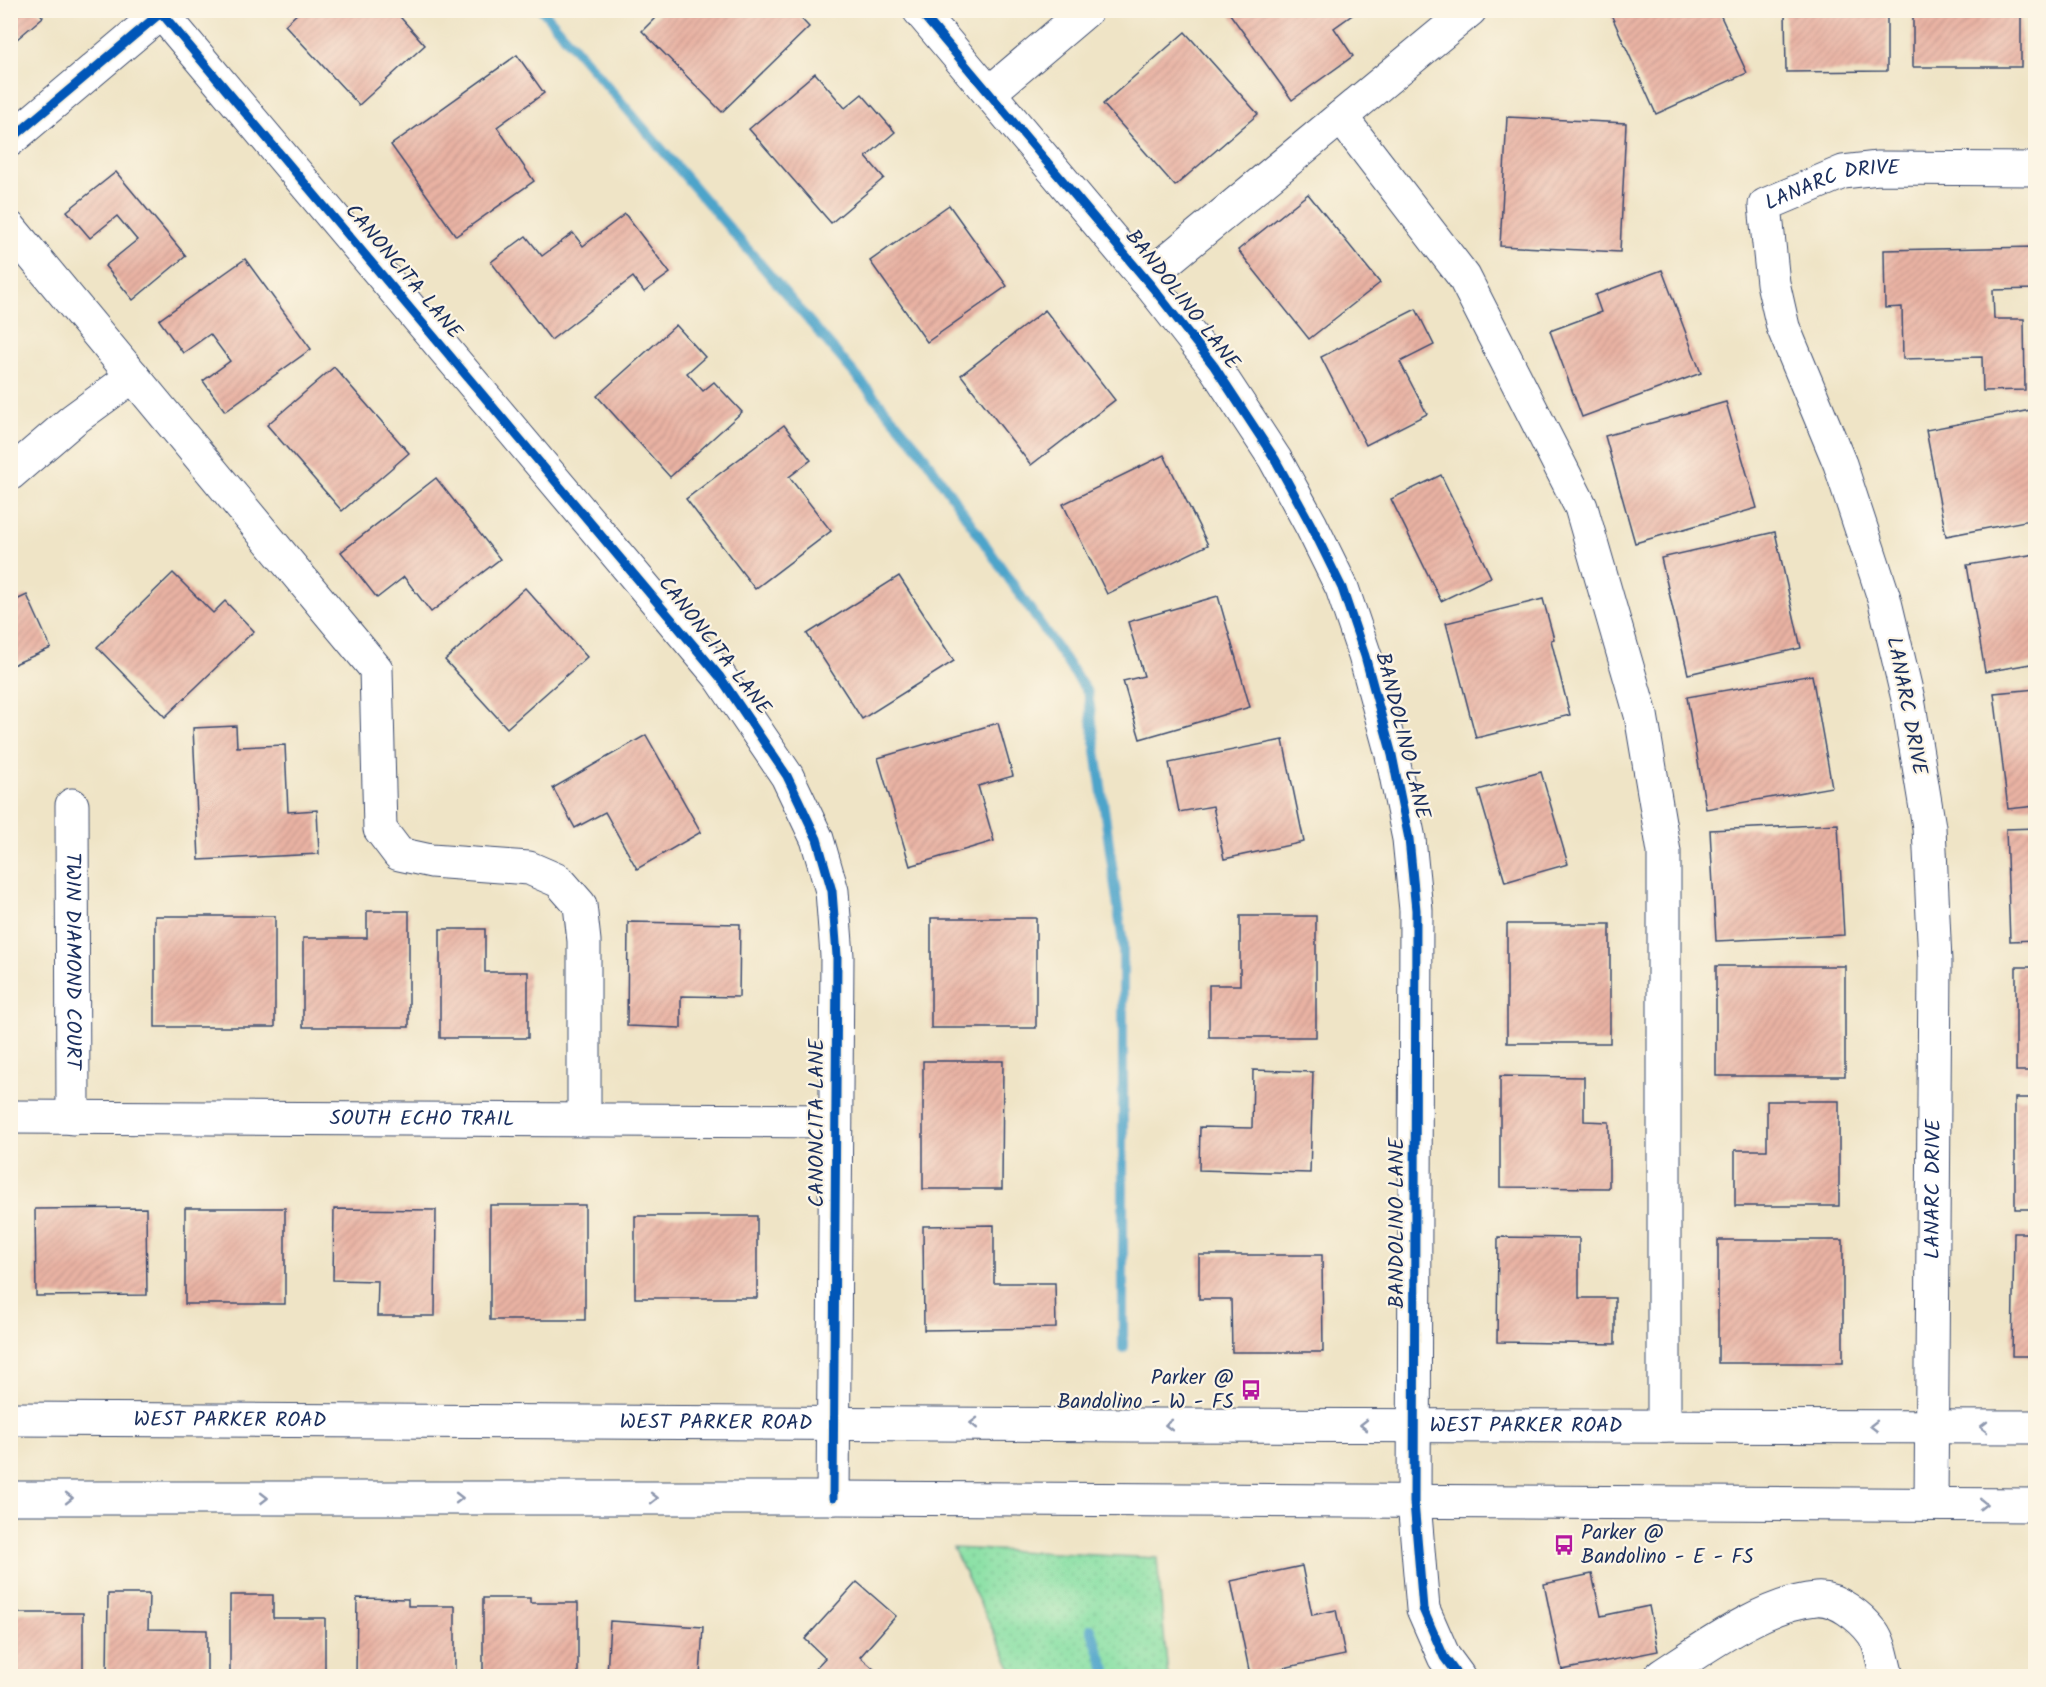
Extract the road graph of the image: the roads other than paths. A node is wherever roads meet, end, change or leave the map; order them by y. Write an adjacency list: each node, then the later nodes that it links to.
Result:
1 (919, 10): 5 (street, BANDOLINO LANE)
2 (1087, 10): 5 (street)
3 (1470, 10): 6 (street)
4 (162, 11): 7 (street); 17 (street, CANONCITA LANE)
5 (989, 93): 10 (street, BANDOLINO LANE)
6 (1341, 117): 10 (street); 21 (street)
7 (10, 140)
8 (2036, 169): 22 (street, LANARC DRIVE)
9 (10, 228): 11 (street)
10 (1145, 279): 20 (street, BANDOLINO LANE)
11 (133, 376): 12 (street); 16 (street)
12 (10, 474)
13 (72, 805): 15 (street, TWIN DIAMOND COURT)
14 (10, 1117): 15 (street, SOUTH ECHO TRAIL)
15 (73, 1118): 16 (street, SOUTH ECHO TRAIL)
16 (584, 1120): 17 (street, SOUTH ECHO TRAIL)
17 (835, 1121): 19 (street, CANONCITA LANE)
18 (10, 1419): 19 (street, WEST PARKER ROAD)
19 (834, 1422): 20 (street, WEST PARKER ROAD, one-way to 19); 25 (street, CANONCITA LANE)
20 (1414, 1426): 21 (street, WEST PARKER ROAD); 26 (street, BANDOLINO LANE)
21 (1664, 1426): 22 (street, WEST PARKER ROAD, one-way to 21)
22 (1932, 1426): 23 (street, WEST PARKER ROAD, one-way to 22); 27 (street, LANARC DRIVE)
23 (2036, 1427)
24 (10, 1498): 25 (street, one-way to 25)
25 (833, 1498): 26 (street)
26 (1414, 1502): 27 (street); 29 (street, BANDOLINO LANE)
27 (1931, 1504): 28 (street, one-way to 28)
28 (2036, 1505)
29 (1458, 1677)
30 (1662, 1677): 31 (street)
31 (1887, 1677)

